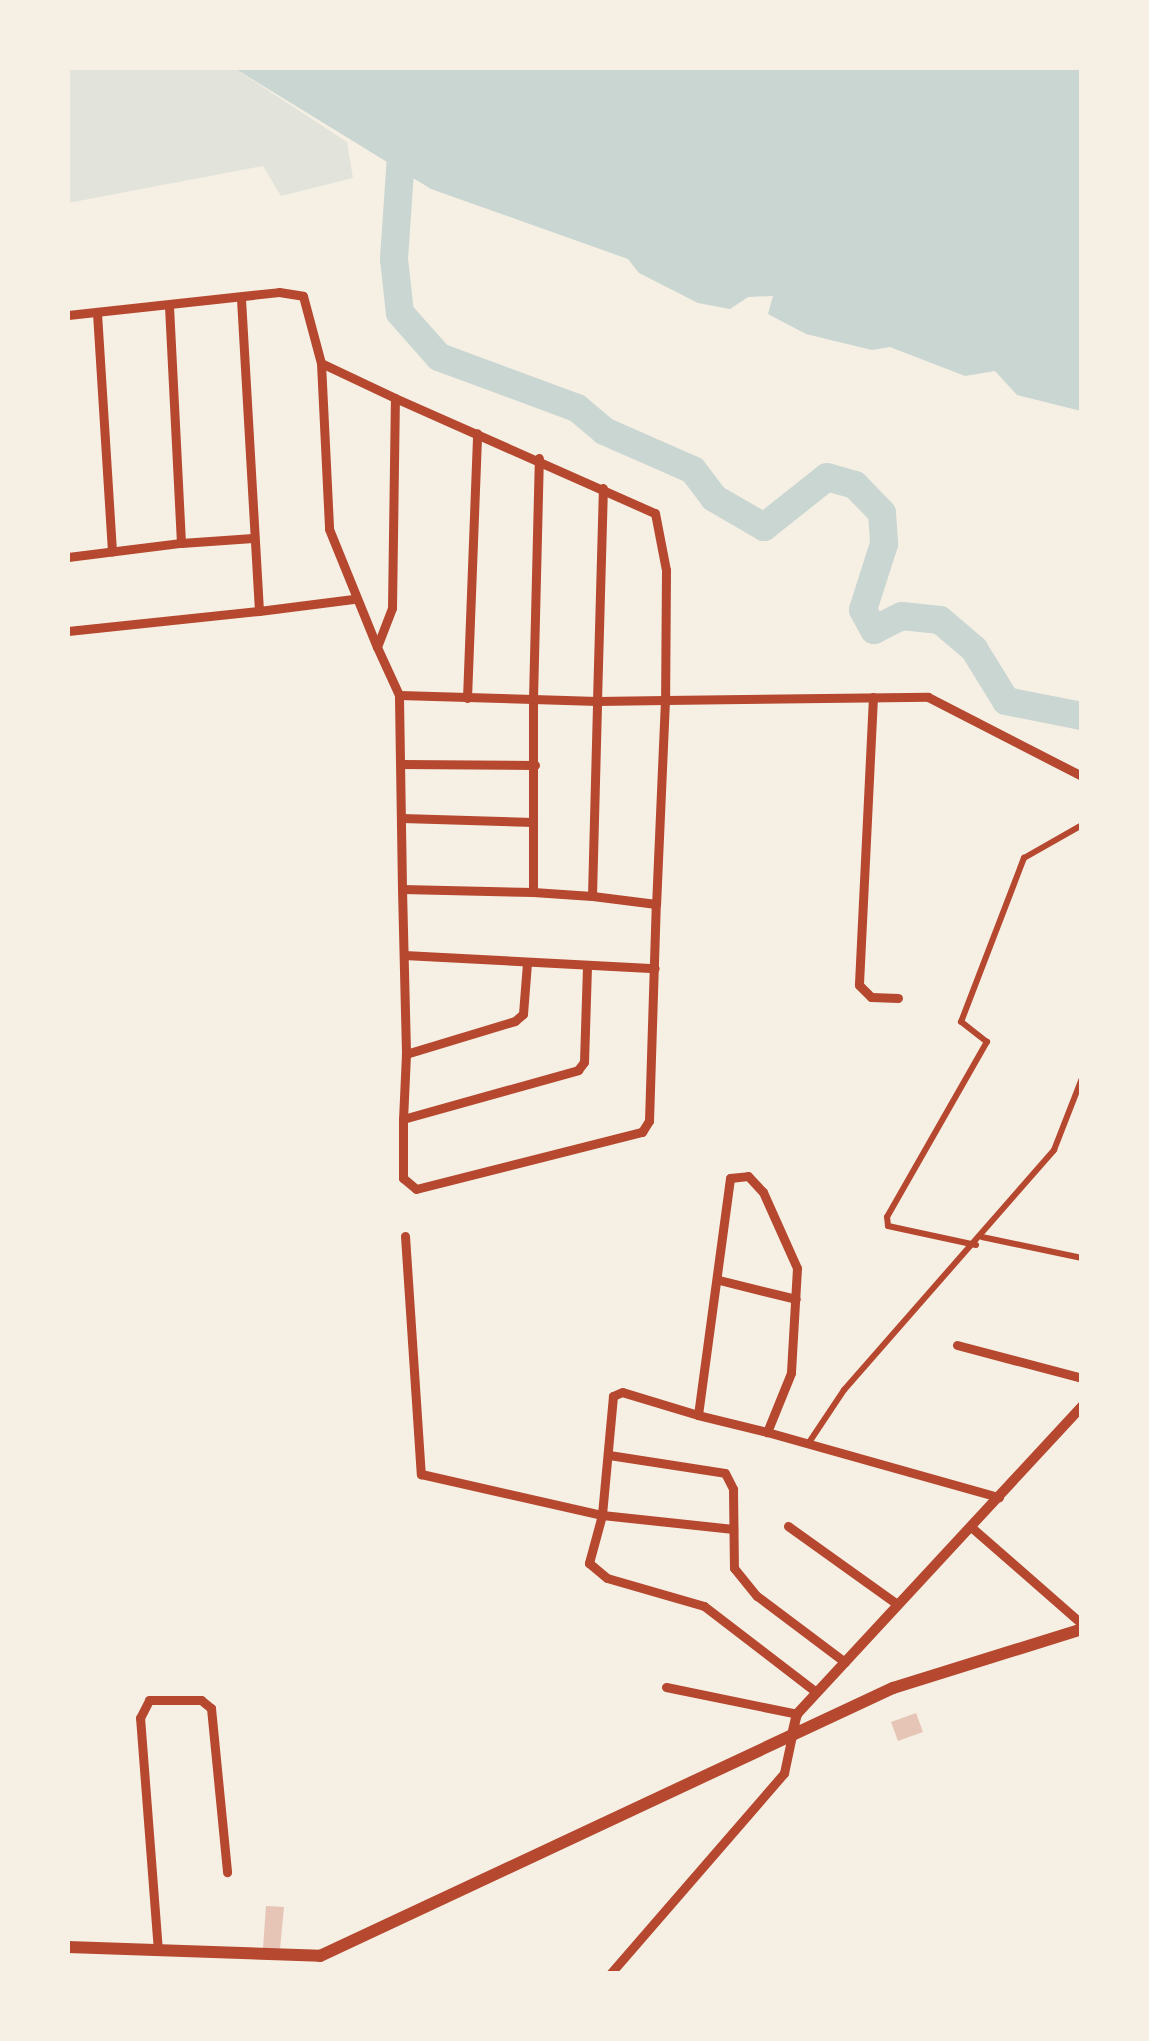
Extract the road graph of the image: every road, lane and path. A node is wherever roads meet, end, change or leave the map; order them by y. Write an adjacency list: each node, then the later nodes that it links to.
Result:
1 (241, 297): 2 (street); 5 (street); 10 (street)
2 (169, 306): 3 (street); 11 (street)
3 (97, 313): 4 (street); 12 (street)
4 (68, 316)
5 (321, 363): 6 (street); 14 (street)
6 (395, 398): 7 (street); 17 (street)
7 (477, 432): 8 (street); 19 (street)
8 (538, 458): 9 (street); 21 (street)
9 (603, 488): 22 (street); 23 (street)
10 (253, 538): 11 (street); 15 (street)
11 (181, 543): 12 (street)
12 (112, 552): 13 (street)
13 (68, 558)
14 (353, 600): 15 (street); 17 (street)
15 (259, 612): 16 (street)
16 (68, 631)
17 (378, 647): 18 (street)
18 (399, 695): 19 (street); 24 (street)
19 (467, 698): 21 (street)
20 (873, 698): 22 (street); 26 (street); 38 (street)
21 (533, 699): 23 (street); 25 (street)
22 (665, 700): 23 (street); 33 (street)
23 (597, 701): 32 (street)
24 (400, 764): 25 (street); 27 (street)
25 (534, 764): 28 (street)
26 (1082, 776)
27 (402, 818): 28 (street); 30 (street)
28 (532, 822): 31 (street)
29 (1082, 826): 44 (street)
30 (402, 888): 31 (street); 34 (street)
31 (533, 892): 32 (street)
32 (592, 896): 33 (street)
33 (656, 904): 37 (street)
34 (404, 954): 35 (street); 39 (street)
35 (527, 963): 36 (street); 39 (street)
36 (587, 967): 37 (street); 41 (street)
37 (655, 968): 41 (street)
38 (898, 998)
39 (406, 1054): 41 (street)
40 (1082, 1078): 43 (street)
41 (403, 1119)
42 (405, 1236): 56 (street)
43 (982, 1237): 44 (street); 45 (street)
44 (976, 1245): 53 (street)
45 (1082, 1258)
46 (719, 1280): 47 (street); 47 (street); 51 (street)
47 (796, 1300): 52 (street)
48 (956, 1345): 49 (street)
49 (1082, 1378)
50 (1082, 1406): 55 (street)
51 (698, 1415): 52 (street); 54 (street)
52 (767, 1432): 53 (street)
53 (807, 1445): 55 (street)
54 (609, 1456): 56 (street); 59 (street)
55 (999, 1496): 58 (street)
56 (602, 1515): 59 (street); 64 (street)
57 (788, 1526): 60 (street)
58 (970, 1526): 60 (street); 61 (street)
59 (732, 1529): 62 (street)
60 (898, 1604): 62 (street)
61 (1082, 1626): 66 (main road)
62 (844, 1662): 64 (street)
63 (666, 1687): 65 (street)
64 (816, 1692): 65 (street)
65 (797, 1714): 66 (street)
66 (792, 1734): 69 (main road); 70 (street)
67 (227, 1872): 69 (street)
68 (68, 1947): 69 (main road)
69 (158, 1952)
70 (610, 1974)

